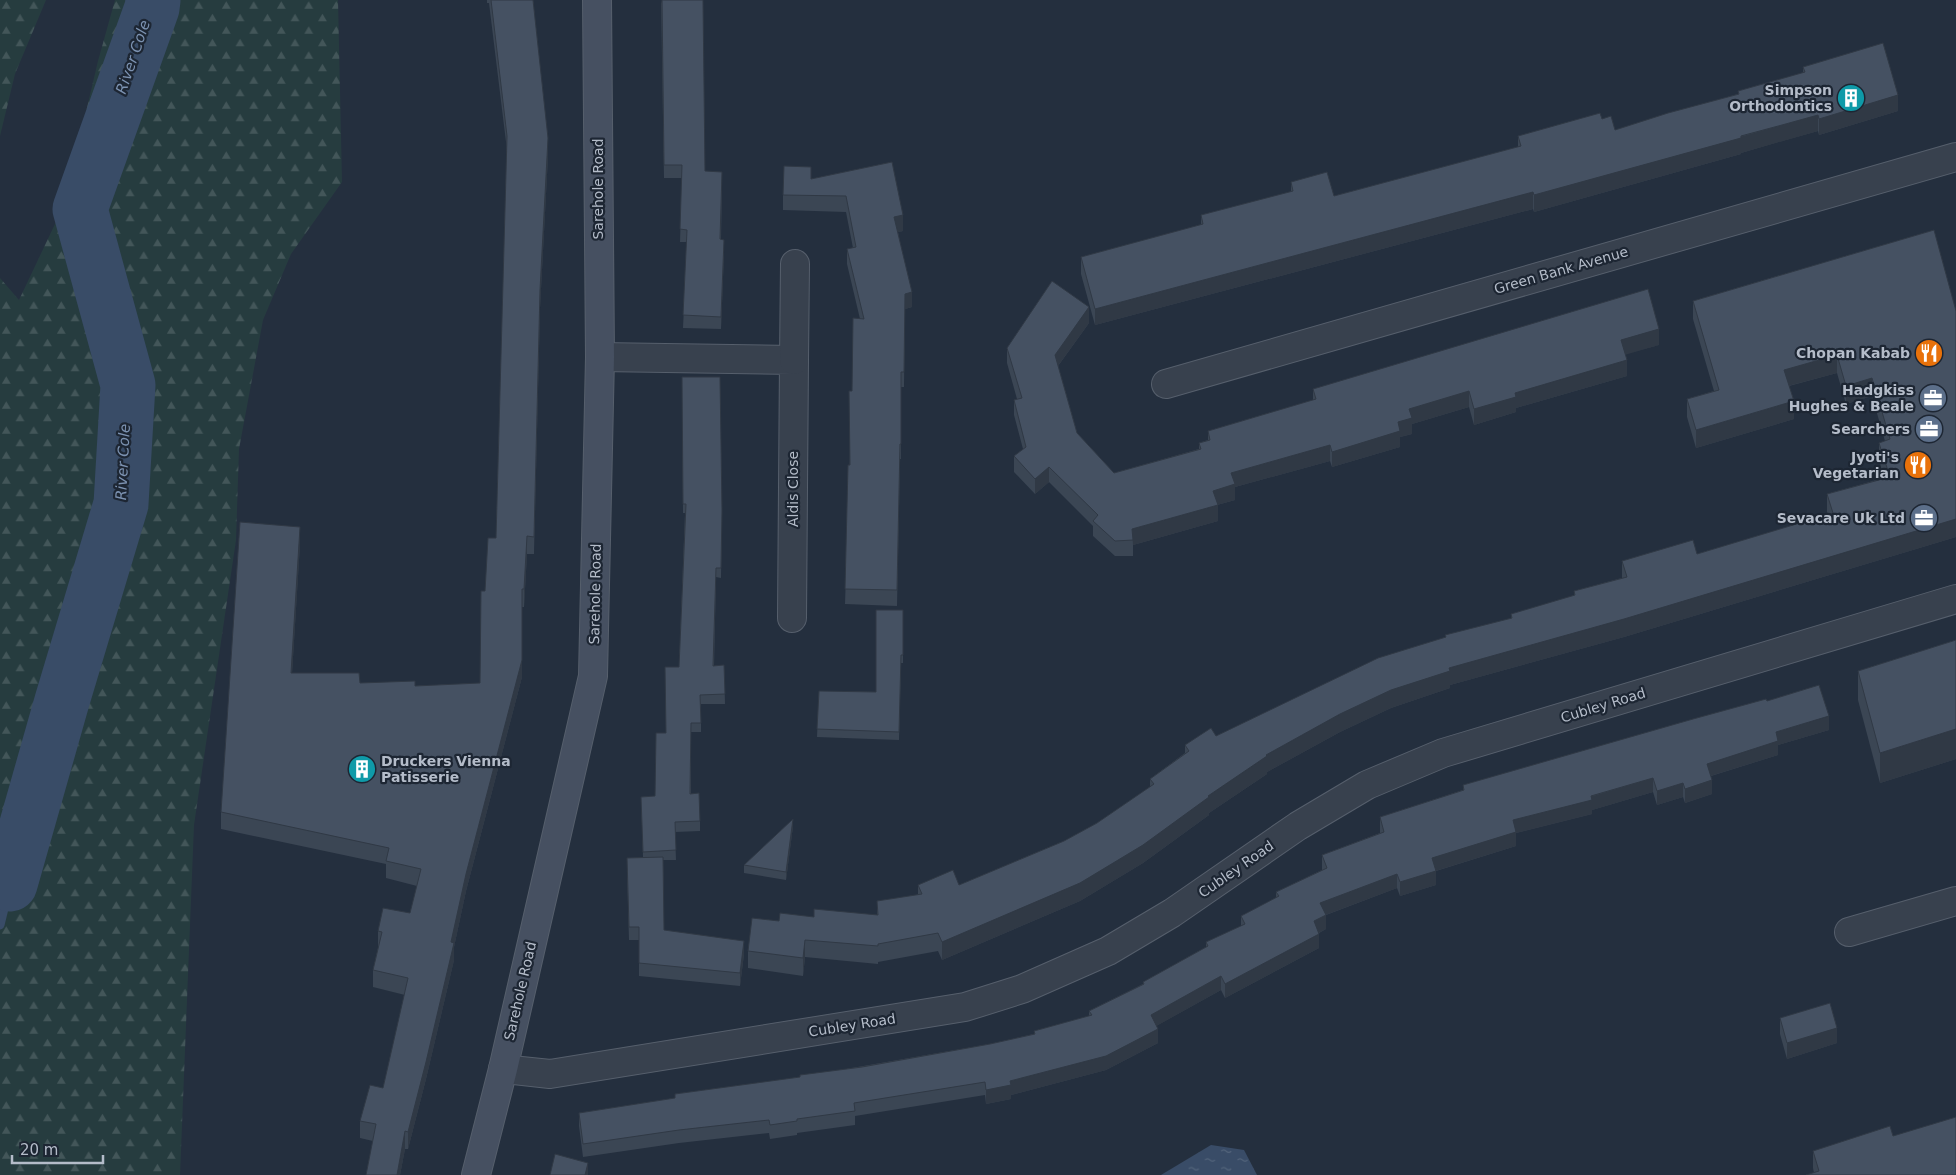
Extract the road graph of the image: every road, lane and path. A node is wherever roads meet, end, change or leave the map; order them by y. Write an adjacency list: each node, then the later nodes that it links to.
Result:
1 (597, 0): 4 (street, Sarehole Road)
2 (1956, 157): 6 (street, Green Bank Avenue)
3 (796, 264): 5 (street, Aldis Close)
4 (600, 357): 5 (street); 11 (street, Sarehole Road)
5 (794, 360): 8 (street, Aldis Close)
6 (1166, 384)
7 (1956, 599): 11 (street, Cubley Road)
8 (792, 618)
9 (1956, 901): 10 (street)
10 (1849, 932)
11 (502, 1069): 12 (street, Sarehole Road)
12 (476, 1175)

